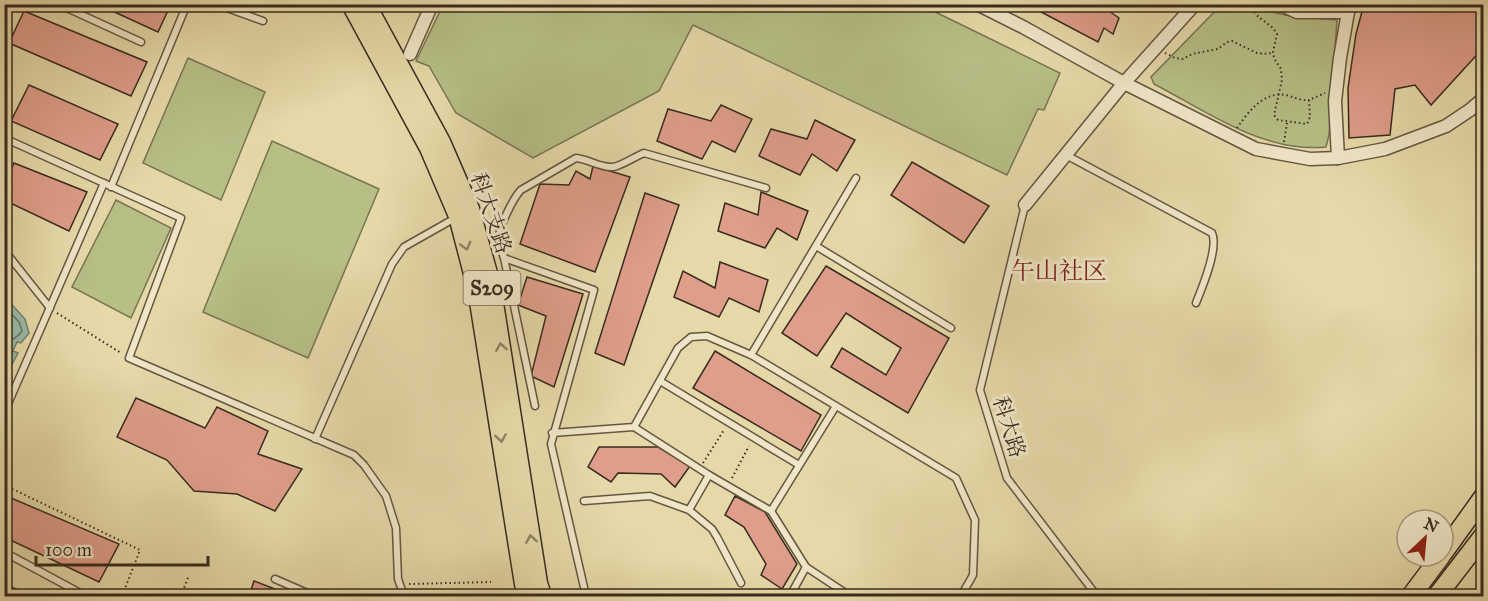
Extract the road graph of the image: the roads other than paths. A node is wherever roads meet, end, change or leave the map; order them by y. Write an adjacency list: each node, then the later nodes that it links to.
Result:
1 (17, 4): 12 (lane)
2 (57, 4): 14 (lane)
3 (187, 4): 24 (lane)
4 (216, 4): 13 (lane)
5 (351, 4): 27 (main road, 科大支路 / S209)
6 (366, 4): 27 (main road, 科大支路 / S209)
7 (432, 4): 15 (street)
8 (976, 4): 16 (street)
9 (1195, 4): 16 (street)
10 (1280, 4): 11 (street)
11 (1350, 8): 21 (street)
12 (4, 11)
13 (263, 21)
14 (141, 42)
15 (411, 54)
16 (1124, 83): 20 (street); 21 (street)
17 (1484, 98): 21 (street)
18 (7, 140): 19 (lane); 23 (lane)
19 (4, 151)
20 (1066, 154): 26 (street); 31 (lane)
21 (1338, 158)
22 (856, 178): 28 (lane)
23 (104, 183): 24 (lane); 32 (lane)
24 (111, 187): 41 (lane)
25 (766, 188): 30 (lane)
26 (1024, 205): 64 (lane, 科大路)
27 (464, 213): 41 (lane); 58 (main road, 科大支路 / S209, one-way to 58); 59 (main road, 科大支路 / S209, one-way to 27)
28 (816, 246): 33 (lane); 34 (lane)
29 (4, 250): 32 (lane)
30 (504, 258): 36 (lane); 40 (lane)
31 (1196, 303)
32 (50, 308): 38 (lane)
33 (951, 328)
34 (751, 355): 35 (lane); 37 (lane)
35 (660, 381): 39 (lane); 42 (lane)
36 (535, 406)
37 (836, 406): 42 (lane); 63 (lane)
38 (4, 413)
39 (634, 427): 40 (lane); 43 (lane)
40 (552, 433): 60 (lane)
41 (315, 439): 57 (lane)
42 (799, 465): 47 (lane)
43 (709, 475): 46 (lane); 47 (lane)
44 (1484, 496): 49 (main road)
45 (584, 501): 46 (lane)
46 (689, 510): 54 (lane)
47 (771, 511): 51 (lane)
48 (1484, 535): 66 (main road)
49 (1455, 536)
50 (4, 552): 55 (lane)
51 (806, 567): 61 (lane); 62 (lane)
52 (1432, 568): 65 (main road)
53 (274, 579): 56 (lane)
54 (741, 583)
55 (82, 594)
56 (314, 597)
57 (404, 597)
58 (528, 597)
59 (542, 597)
60 (586, 597)
61 (790, 597)
62 (850, 597)
63 (961, 597)
64 (1097, 597)
65 (1411, 597)
66 (1437, 597)

